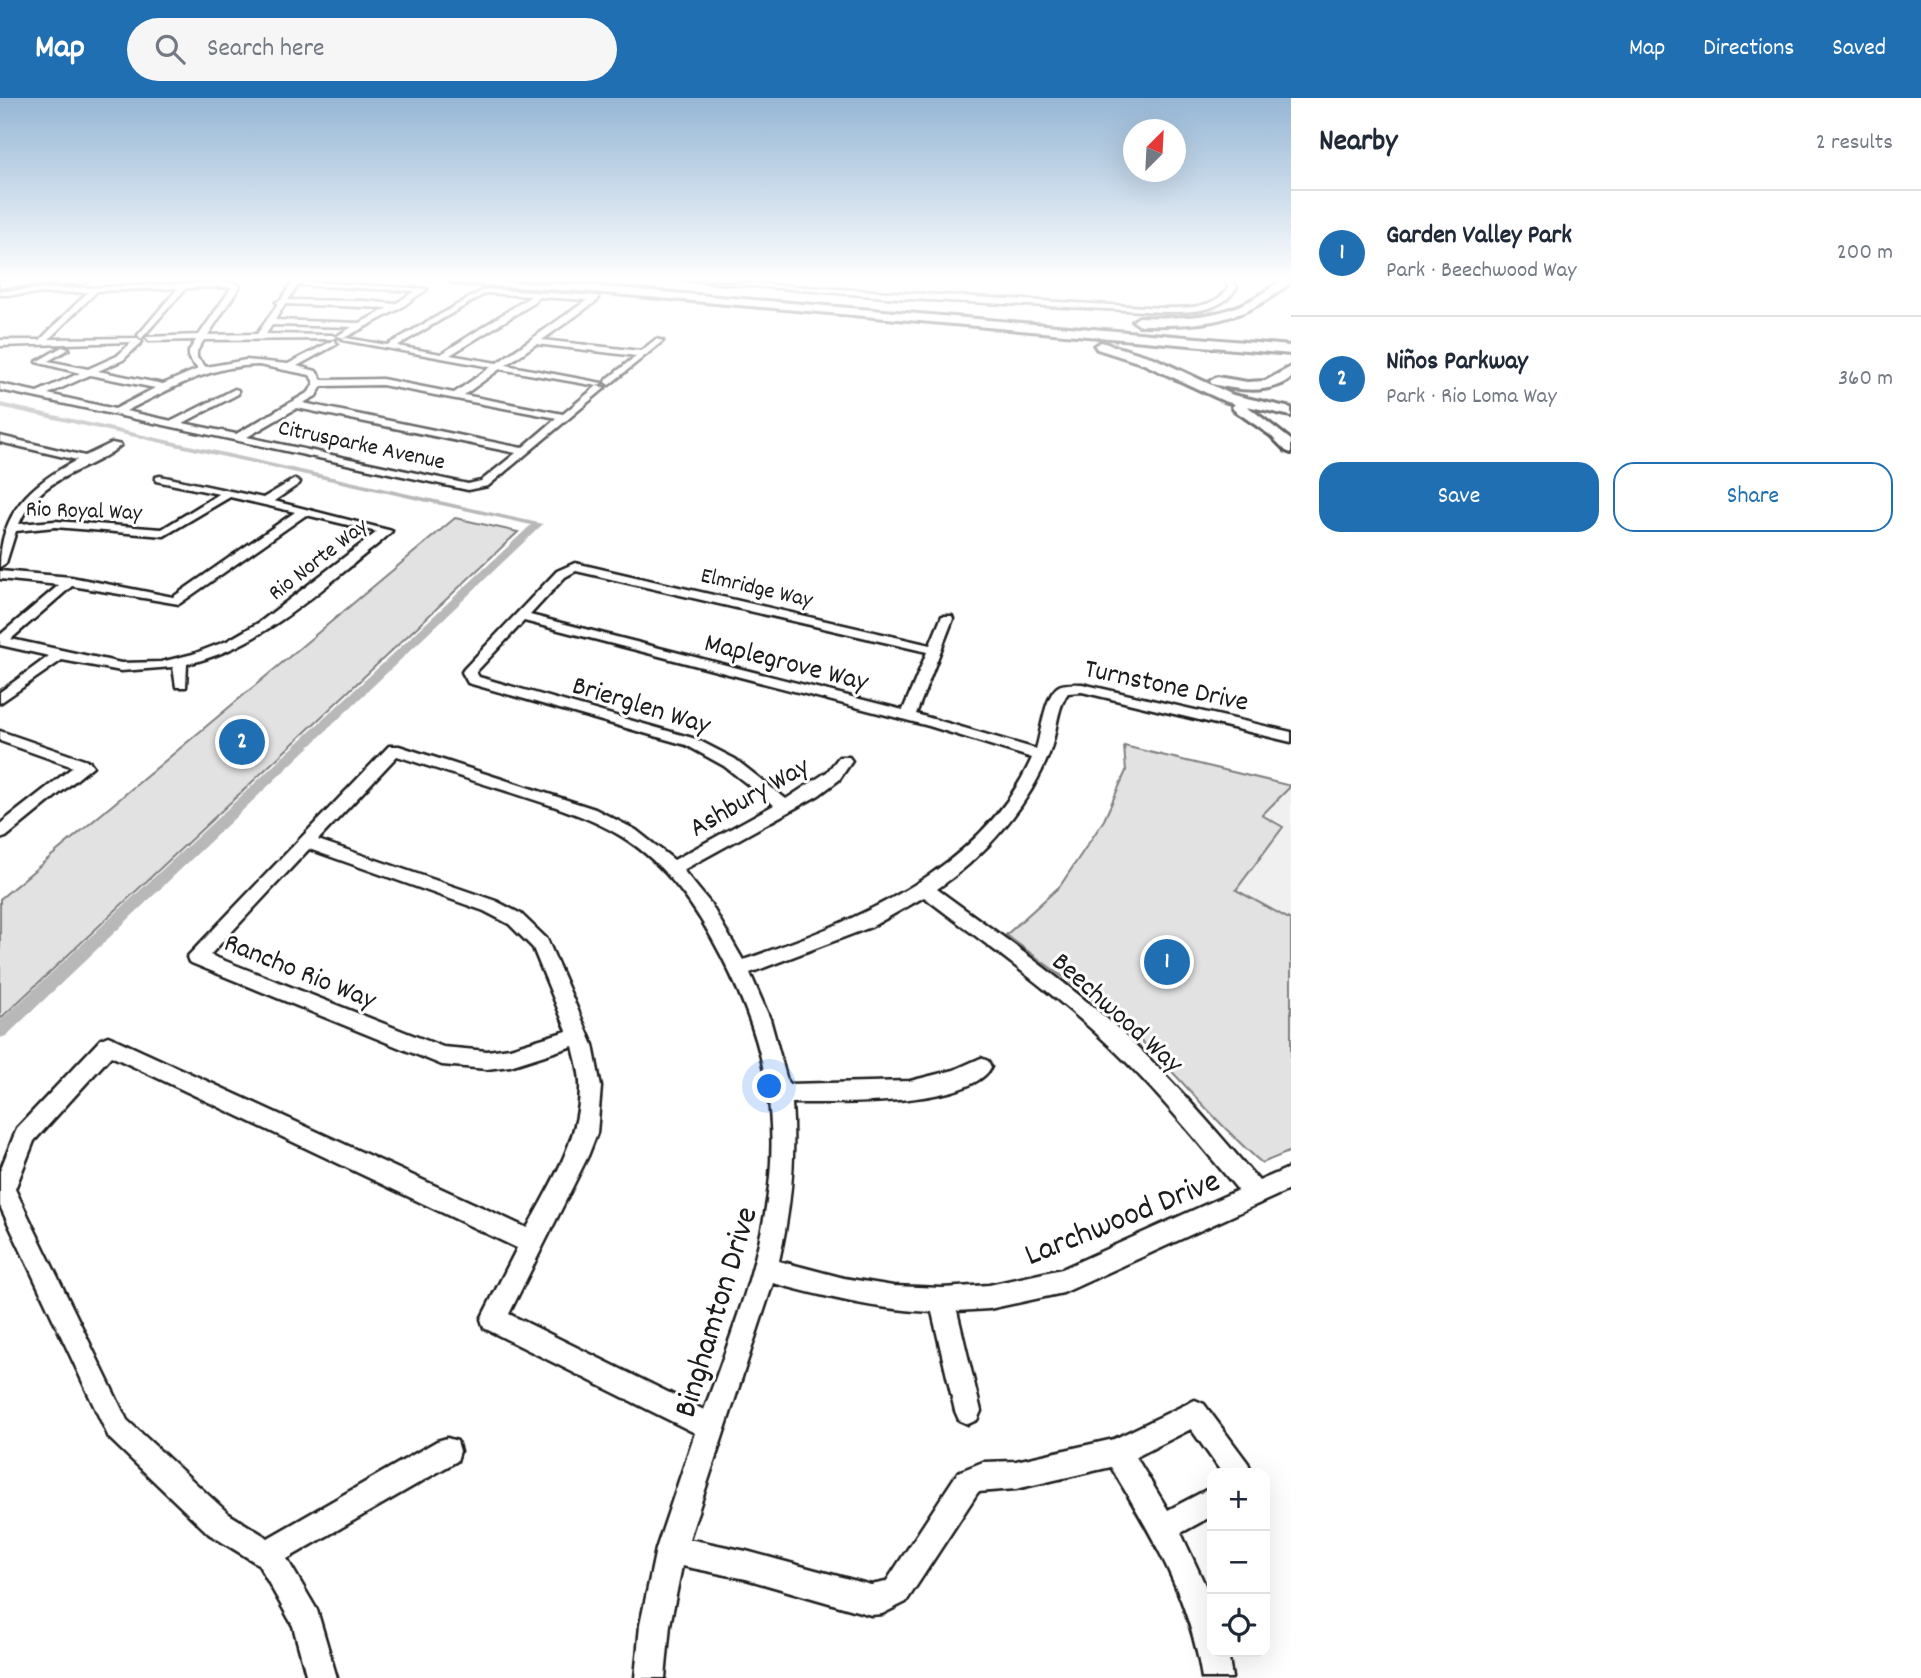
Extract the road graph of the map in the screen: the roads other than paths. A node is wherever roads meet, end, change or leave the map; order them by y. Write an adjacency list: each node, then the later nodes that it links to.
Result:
1 (56, 354): 16 (street)
2 (127, 354): 16 (street)
3 (193, 354): 14 (street)
4 (311, 354): 12 (street)
5 (429, 354): 11 (street)
6 (447, 354): 11 (street)
7 (516, 354): 13 (street)
8 (643, 354): 18 (street)
9 (1128, 354): 21 (highway)
10 (1189, 354): 15 (highway)
11 (443, 356): 13 (street)
12 (291, 365): 14 (street); 17 (street)
13 (500, 366): 18 (street); 24 (street)
14 (204, 370): 20 (street)
15 (1291, 371)
16 (88, 373): 20 (street); 23 (street)
17 (319, 383): 24 (street); 25 (street)
18 (602, 384): 28 (street)
19 (0, 387): 23 (street, Citrusparke Avenue)
20 (167, 388): 26 (street)
21 (1210, 391): 27 (highway); 33 (highway)
22 (235, 392): 29 (street)
23 (39, 395): 26 (street, Citrusparke Avenue)
24 (456, 396): 28 (street)
25 (297, 405): 30 (street); 34 (street)
26 (116, 412): 29 (street, Citrusparke Avenue)
27 (1291, 412)
28 (565, 417): 34 (street)
29 (174, 424): 30 (street, Citrusparke Avenue)
30 (239, 438): 34 (street, Citrusparke Avenue)
31 (0, 439): 35 (street)
32 (116, 445): 35 (street)
33 (1291, 448)
34 (523, 451)
35 (88, 460): 41 (street)
36 (160, 480): 38 (street, Rio Norte Way)
37 (295, 482): 39 (street)
38 (228, 493): 39 (street, Rio Norte Way); 41 (street, Rio Royal Way)
39 (265, 502): 40 (street, Rio Norte Way)
40 (304, 511): 44 (street); 50 (street, Rio Norte Way)
41 (11, 528): 42 (street)
42 (0, 563)
43 (0, 575): 44 (street)
44 (71, 581): 47 (street)
45 (520, 617): 48 (street, Elmridge Way); 53 (street, Maplegrove Way); 59 (street, Brierglen Way)
46 (947, 620): 48 (street)
47 (1, 641): 49 (street)
48 (935, 650): 53 (street)
49 (62, 653): 50 (street); 52 (street)
50 (180, 662): 51 (street)
51 (181, 684)
52 (0, 699)
53 (908, 716): 57 (street, Maplegrove Way)
54 (0, 736): 60 (street)
55 (1291, 737): 57 (street, Turnstone Drive)
56 (394, 750): 61 (street, Rancho Rio Way); 62 (street, Binghamton Drive)
57 (1041, 756): 63 (street, Turnstone Drive)
58 (844, 761): 59 (street, Ashbury Way)
59 (786, 807): 62 (street, Ashbury Way)
60 (0, 833)
61 (306, 842): 65 (street); 65 (street, Rancho Rio Way)
62 (673, 868): 64 (street, Binghamton Drive)
63 (925, 889): 64 (street, Turnstone Drive); 69 (street, Beechwood Way)
64 (740, 969): 67 (street, Binghamton Drive)
65 (579, 1036): 70 (street)
66 (981, 1067): 67 (street)
67 (780, 1094): 71 (street, Binghamton Drive)
68 (1291, 1178): 69 (street, Larchwood Drive)
69 (1256, 1194): 72 (street, Larchwood Drive)
70 (533, 1243): 74 (street); 81 (street)
71 (765, 1269): 72 (street, Larchwood Drive); 74 (street, Binghamton Drive)
72 (942, 1300): 73 (street)
73 (968, 1410)
74 (710, 1427): 80 (street, Binghamton Drive)
75 (447, 1451): 81 (street)
76 (1117, 1452): 77 (street); 79 (street); 80 (street)
77 (1234, 1468)
78 (1207, 1504): 79 (street)
79 (1163, 1528): 84 (street)
80 (670, 1549): 83 (street, Binghamton Drive)
81 (268, 1553): 82 (street)
82 (321, 1678)
83 (650, 1678)
84 (1217, 1678)

